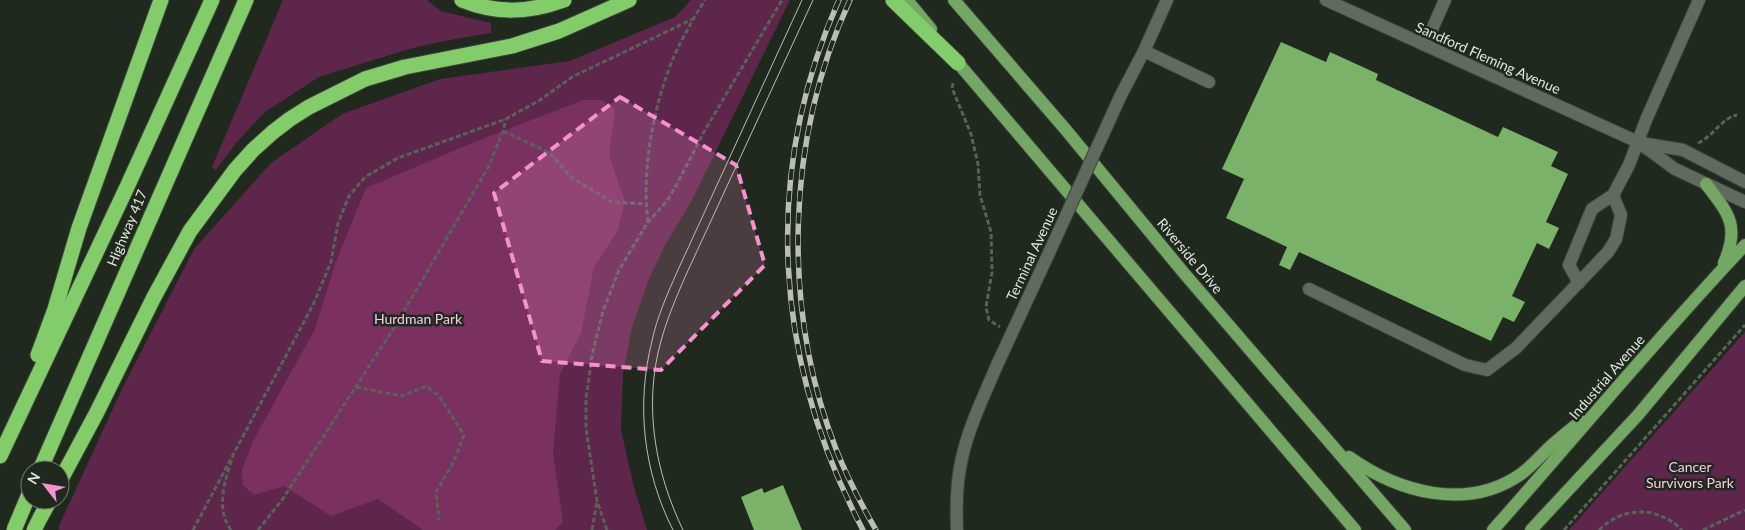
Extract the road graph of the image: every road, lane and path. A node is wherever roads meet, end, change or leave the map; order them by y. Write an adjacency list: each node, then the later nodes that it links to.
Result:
1 (161, 0): 48 (highway)
2 (212, 0): 48 (highway, Highway 417)
3 (246, 0): 49 (highway, Highway 417)
4 (462, 0): 5 (highway)
5 (564, 0)
6 (617, 0): 17 (highway)
7 (629, 0): 17 (highway)
8 (705, 0): 18 (path)
9 (782, 0): 34 (path)
10 (893, 0): 21 (highway)
11 (907, 0): 21 (main road)
12 (954, 0): 46 (main road, Riverside Drive)
13 (1167, 0): 20 (street, Terminal Avenue)
14 (1326, 0): 19 (street, Sandford Fleming Avenue)
15 (1445, 0): 19 (street)
16 (1699, 0): 27 (street)
17 (603, 12): 50 (highway)
18 (693, 19): 25 (path); 33 (path)
19 (1425, 45): 27 (street, Sandford Fleming Avenue)
20 (1144, 51): 22 (street); 42 (street, Terminal Avenue, bridge)
21 (958, 63): 64 (main road)
22 (1209, 82)
23 (953, 83): 42 (path)
24 (1737, 115): 28 (path)
25 (506, 119): 26 (path); 47 (path)
26 (503, 131): 33 (path); 44 (path)
27 (1638, 142): 28 (street, Sandford Fleming Avenue); 30 (street, Sandford Fleming Avenue); 31 (street)
28 (1683, 150): 29 (street, Sandford Fleming Avenue)
29 (1745, 182)
30 (1706, 184): 32 (street, Sandford Fleming Avenue); 36 (main road)
31 (1613, 195): 37 (street); 37 (street)
32 (1745, 202)
33 (646, 204): 34 (path)
34 (648, 222): 51 (path)
35 (1745, 245): 36 (main road, Industrial Avenue)
36 (1720, 271): 45 (main road, Industrial Avenue)
37 (1579, 283): 39 (street)
38 (1745, 286): 43 (main road)
39 (1308, 289)
40 (1745, 300): 43 (main road)
41 (1745, 325): 68 (path)
42 (1011, 334): 63 (street, Terminal Avenue)
43 (1702, 336): 67 (main road)
44 (356, 387): 55 (path); 60 (path)
45 (1600, 405): 46 (main road); 66 (main road, Industrial Avenue)
46 (1328, 440): 65 (main road, Riverside Drive)
47 (236, 448): 58 (path); 59 (path)
48 (3, 450)
49 (44, 460)
50 (70, 462)
51 (597, 500): 61 (path); 62 (path)
52 (22, 510): 57 (highway, bridge)
53 (45, 510): 56 (highway)
54 (1745, 510): 71 (path)
55 (439, 520)
56 (37, 524)
57 (14, 530)
58 (192, 530)
59 (231, 530)
60 (258, 530)
61 (592, 530)
62 (607, 530)
63 (957, 530)
64 (1355, 530)
65 (1404, 530)
66 (1493, 530)
67 (1531, 530)
68 (1564, 530)
69 (1599, 530): 70 (path)
70 (1682, 530)
71 (1703, 530)

